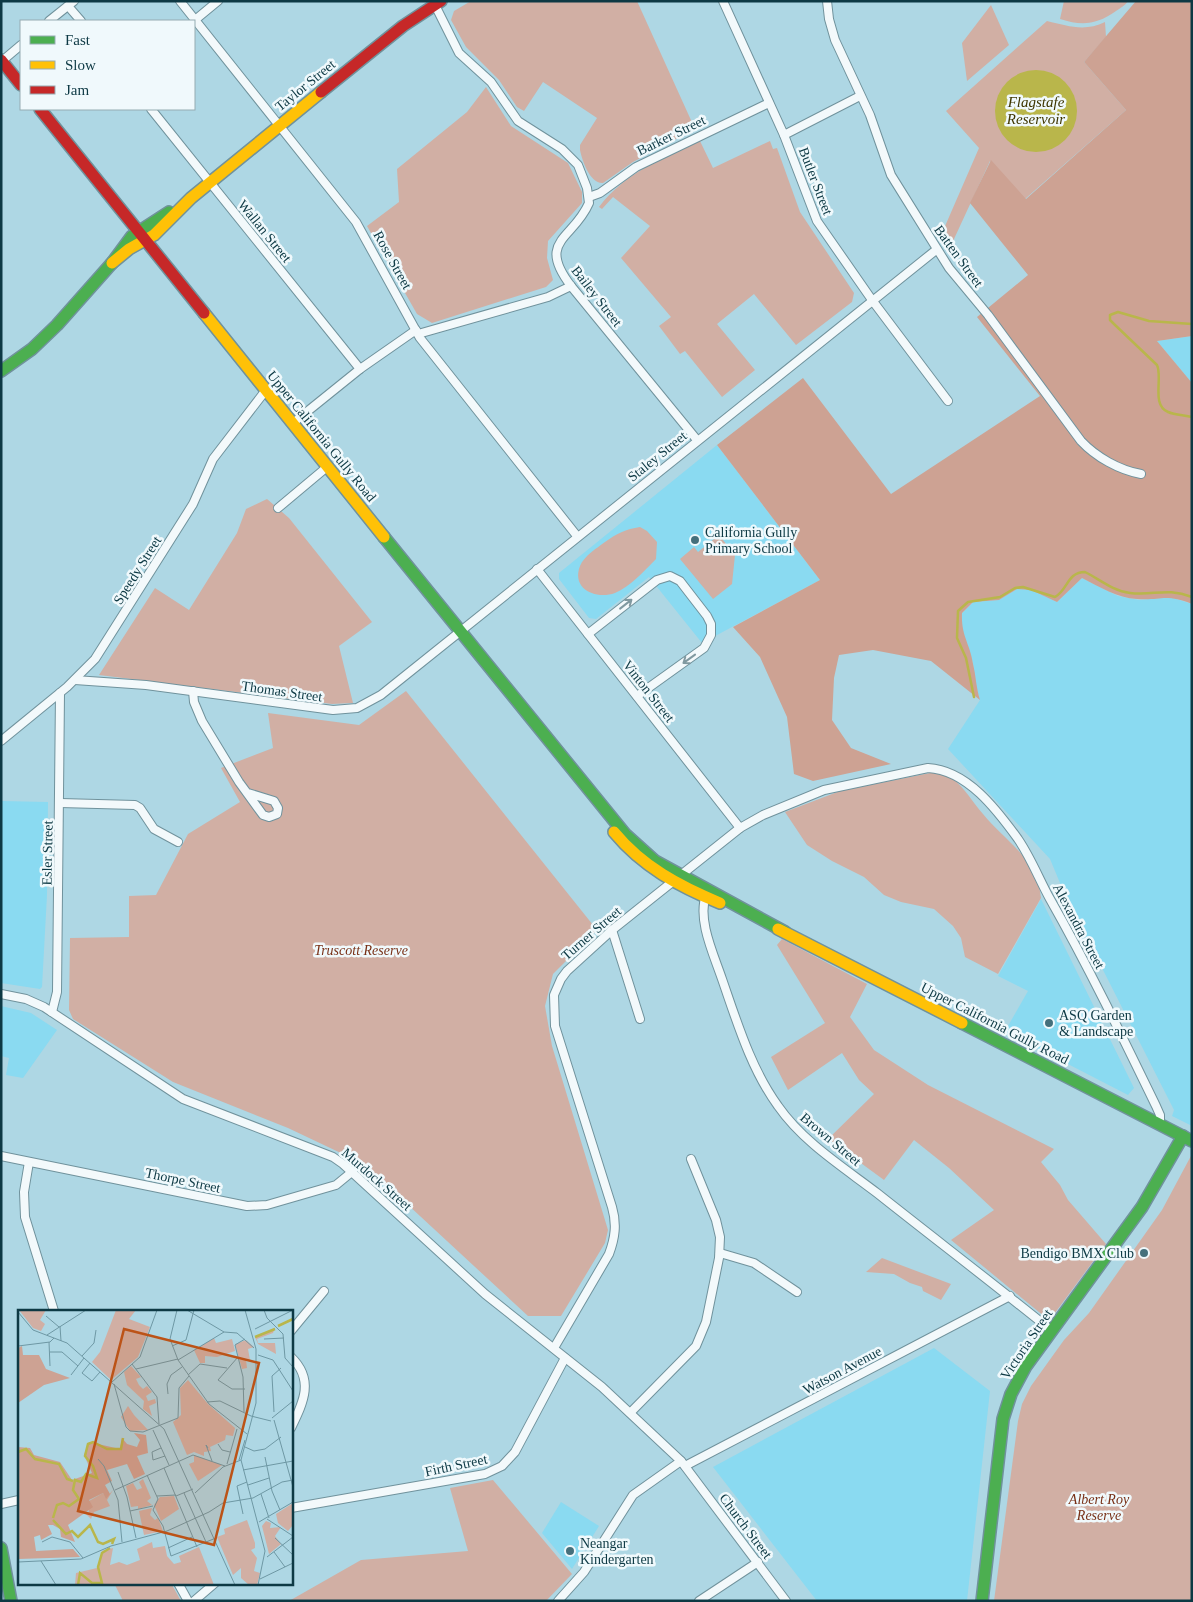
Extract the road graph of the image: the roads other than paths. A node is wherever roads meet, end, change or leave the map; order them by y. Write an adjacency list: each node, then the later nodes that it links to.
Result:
1 (180, 1): 9 (street, Rose Street)
2 (218, 1): 9 (street)
3 (723, 1): 14 (street, Butler Street)
4 (827, 1): 13 (street, Batten Street)
5 (436, 2): 17 (street, Taylor Street); 20 (street)
6 (71, 4): 7 (street); 8 (street)
7 (51, 20)
8 (80, 20)
9 (195, 20): 17 (street, Rose Street)
10 (20, 46): 11 (street)
11 (2, 61): 12 (street)
12 (20, 84)
13 (860, 96): 18 (street); 22 (street, Batten Street)
14 (769, 103): 18 (street, Butler Street); 20 (street, Barker Street)
15 (41, 110): 21 (street, Upper California Gully Road)
16 (152, 110): 19 (street, Wallan Street)
17 (278, 126): 19 (street, Taylor Street); 25 (street, Rose Street)
18 (784, 135): 24 (street, Butler Street)
19 (210, 182): 21 (street, Taylor Street); 26 (street, Wallan Street)
20 (589, 197): 23 (street, Bailey Street)
21 (142, 235): 27 (street, Taylor Street); 28 (street, Upper California Gully Road)
22 (936, 250): 24 (street, Staley Street); 33 (street, Batten Street)
23 (571, 286): 25 (street); 31 (street, Bailey Street)
24 (872, 300): 29 (street, Butler Street); 31 (street, Staley Street)
25 (417, 332): 26 (street); 35 (street, Rose Street)
26 (360, 369): 30 (street)
27 (1, 371)
28 (266, 390): 30 (street, Upper California Gully Road); 39 (street, Speedy Street)
29 (948, 402)
30 (293, 423): 32 (street, Upper California Gully Road)
31 (697, 440): 35 (street, Staley Street)
32 (327, 467): 34 (street); 37 (street, Upper California Gully Road)
33 (1141, 474)
34 (278, 508)
35 (577, 536): 36 (street, Staley Street)
36 (537, 569): 37 (street, Staley Street); 38 (street, Vinton Street)
37 (460, 632): 40 (street, Thomas Street); 49 (street, Upper California Gully Road)
38 (588, 634): 42 (street, Vinton Street); 42 (street, one-way to 42)
39 (75, 680): 40 (street, Thomas Street); 41 (street, Speedy Street)
40 (193, 691): 45 (street)
41 (60, 694): 43 (street, Speedy Street); 46 (street, Esler Street)
42 (637, 696): 47 (street, Vinton Street)
43 (1, 741)
44 (937, 768): 47 (street, Turner Street); 55 (street, Alexandra Street)
45 (248, 793)
46 (60, 803): 48 (street); 53 (street, Esler Street)
47 (740, 828): 49 (street, Turner Street)
48 (178, 842)
49 (675, 879): 50 (street, Upper California Gully Road); 51 (street, Turner Street)
50 (707, 894): 55 (street, Upper California Gully Road); 64 (street, Brown Street)
51 (612, 930): 54 (street); 68 (street, Turner Street)
52 (1, 994): 53 (street, Murdock Street)
53 (52, 1012): 60 (street, Murdock Street)
54 (640, 1019)
55 (1160, 1124): 56 (street, Upper California Gully Road)
56 (1187, 1138): 67 (street, Victoria Street)
57 (1, 1156): 59 (street, Thorpe Street)
58 (691, 1159): 61 (street)
59 (28, 1162): 60 (street, Thorpe Street); 65 (street)
60 (353, 1171): 68 (street, Murdock Street)
61 (720, 1253): 63 (street); 71 (street)
62 (324, 1291): 66 (street)
63 (797, 1292)
64 (1010, 1296): 67 (street, Brown Street); 73 (street, Watson Avenue)
65 (54, 1310)
66 (292, 1330)
67 (1052, 1331): 87 (street, Victoria Street)
68 (554, 1348): 70 (street, Murdock Street)
69 (292, 1358): 72 (street)
70 (566, 1358): 71 (street, Murdock Street); 76 (street, Firth Street)
71 (630, 1413): 73 (street, Murdock Street)
72 (292, 1426)
73 (683, 1464): 78 (street, Church Street); 84 (street, Watson Avenue)
74 (18, 1500): 75 (street)
75 (1, 1504)
76 (292, 1508)
77 (1, 1548): 81 (street)
78 (758, 1562): 85 (street); 86 (street, Church Street)
79 (179, 1584): 82 (street)
80 (214, 1584): 83 (street)
81 (11, 1601)
82 (188, 1601)
83 (194, 1601)
84 (558, 1601)
85 (699, 1601)
86 (786, 1601)
87 (982, 1601)

